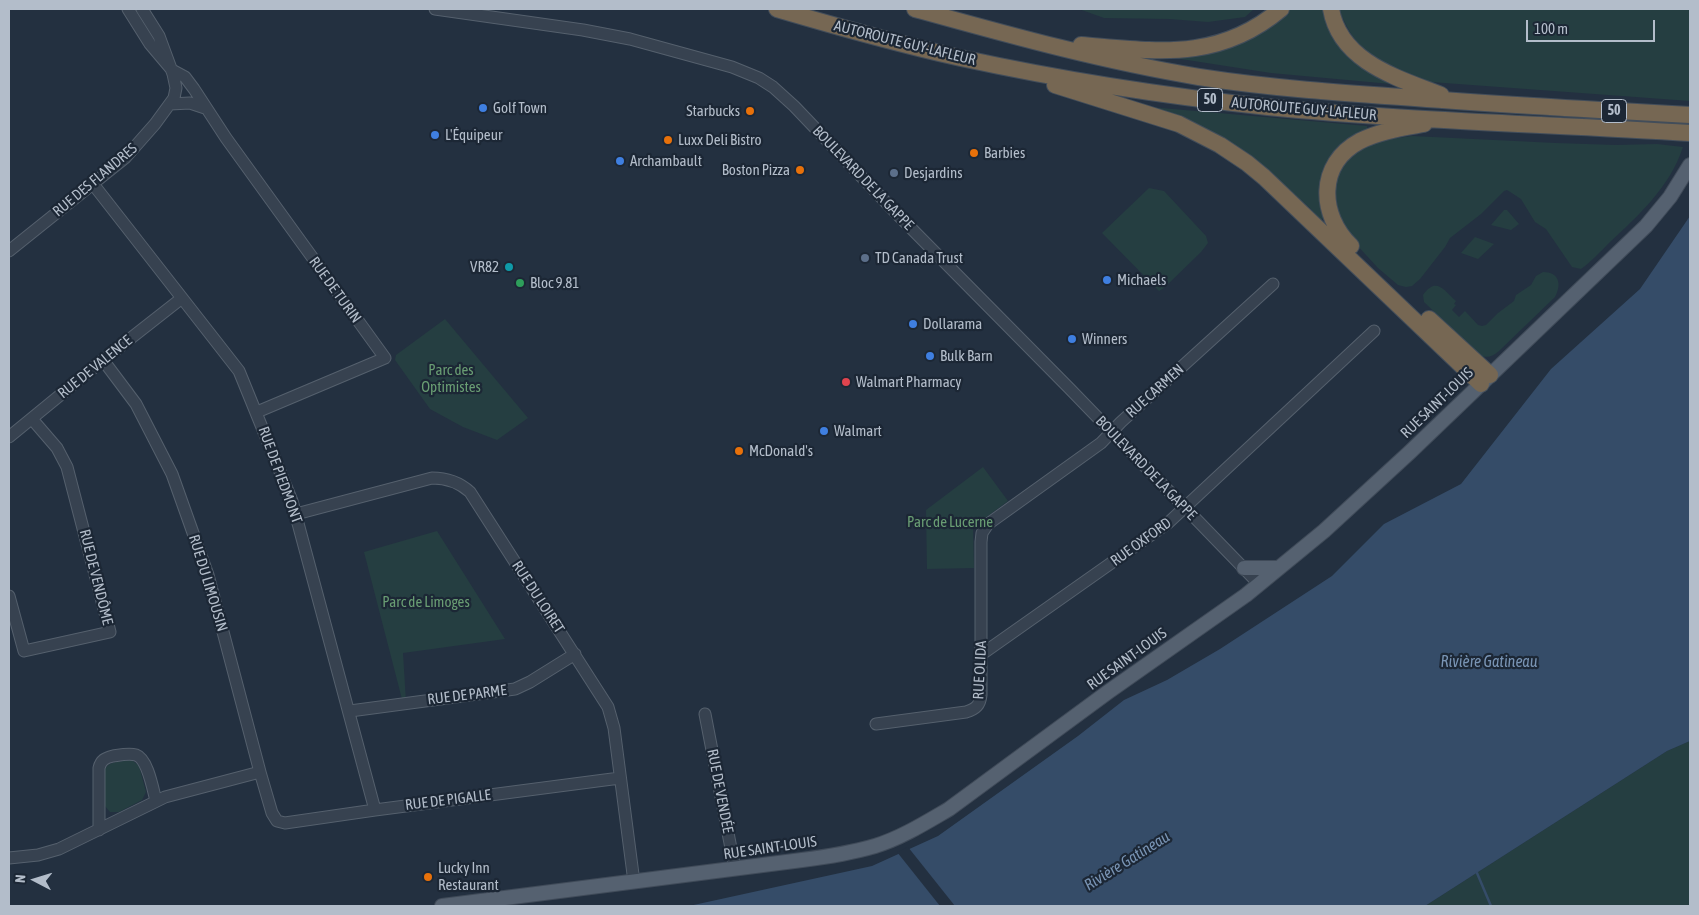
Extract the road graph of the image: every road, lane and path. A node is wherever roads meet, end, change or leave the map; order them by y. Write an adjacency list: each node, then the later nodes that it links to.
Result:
1 (128, 9): 10 (street, RUE DE TURIN)
2 (142, 9): 10 (street, RUE DE TURIN)
3 (435, 9): 27 (street, BOULEVARD DE LA GAPPE)
4 (777, 9): 9 (highway, AUTOROUTE GUY-LAFLEUR / 50)
5 (915, 9): 8 (highway, AUTOROUTE GUY-LAFLEUR / 50)
6 (1281, 9): 8 (highway)
7 (1331, 9): 11 (highway)
8 (1030, 41): 11 (highway, AUTOROUTE GUY-LAFLEUR / 50)
9 (978, 62): 15 (highway, AUTOROUTE GUY-LAFLEUR / 50); 24 (highway)
10 (172, 70): 12 (street, RUE DES FLANDRES); 13 (street, RUE DE TURIN)
11 (1457, 101): 14 (highway, AUTOROUTE GUY-LAFLEUR / 50)
12 (170, 104): 13 (street); 18 (street, RUE DES FLANDRES)
13 (205, 108): 25 (street, RUE DE TURIN)
14 (1686, 115)
15 (1444, 119): 16 (highway, AUTOROUTE GUY-LAFLEUR / 50); 24 (highway)
16 (1683, 133)
17 (1690, 166): 24 (main road, RUE SAINT-LOUIS)
18 (93, 184): 19 (street, RUE DES FLANDRES); 21 (street, RUE DE PIEDMONT)
19 (9, 251)
20 (1273, 284): 27 (street, RUE CARMEN)
21 (182, 298): 23 (street, RUE DE VALENCE); 25 (street, RUE DE PIEDMONT)
22 (1374, 331): 29 (street, RUE OXFORD)
23 (103, 360): 26 (street, RUE DE VALENCE); 41 (street, RUE DU LIMOUSIN)
24 (1486, 379): 33 (main road, RUE SAINT-LOUIS)
25 (257, 412): 30 (street, RUE DE PIEDMONT)
26 (32, 419): 28 (street, RUE DE VALENCE); 35 (street, RUE DE VENDÔME)
27 (1111, 432): 29 (street, BOULEVARD DE LA GAPPE); 31 (street, RUE CARMEN)
28 (9, 438)
29 (1184, 507): 32 (street, BOULEVARD DE LA GAPPE); 37 (street, RUE OXFORD)
30 (296, 514): 36 (street, RUE DU LOIRET); 38 (street, RUE DE PIEDMONT)
31 (984, 529): 37 (street, RUE OLIDA)
32 (1244, 568): 33 (main road); 34 (street, BOULEVARD DE LA GAPPE)
33 (1278, 568): 34 (main road, RUE SAINT-LOUIS)
34 (1259, 584): 48 (main road, RUE SAINT-LOUIS)
35 (9, 596)
36 (575, 654): 38 (street, RUE DE PARME); 42 (street, RUE DU LOIRET)
37 (982, 654): 40 (street, RUE OLIDA)
38 (350, 711): 44 (street, RUE DE PIEDMONT)
39 (705, 714): 48 (street, RUE DE VENDÉE)
40 (876, 724)
41 (260, 772): 43 (street); 45 (street, RUE DU LIMOUSIN)
42 (620, 778): 44 (street, RUE DE PIGALLE); 49 (street, RUE DU LOIRET)
43 (156, 801): 46 (street); 46 (street)
44 (375, 810): 45 (street, RUE DE PIGALLE)
45 (277, 822)
46 (99, 830): 47 (street)
47 (9, 858)
48 (735, 869): 49 (main road, RUE SAINT-LOUIS)
49 (634, 882): 50 (main road, RUE SAINT-LOUIS)
50 (442, 906)

